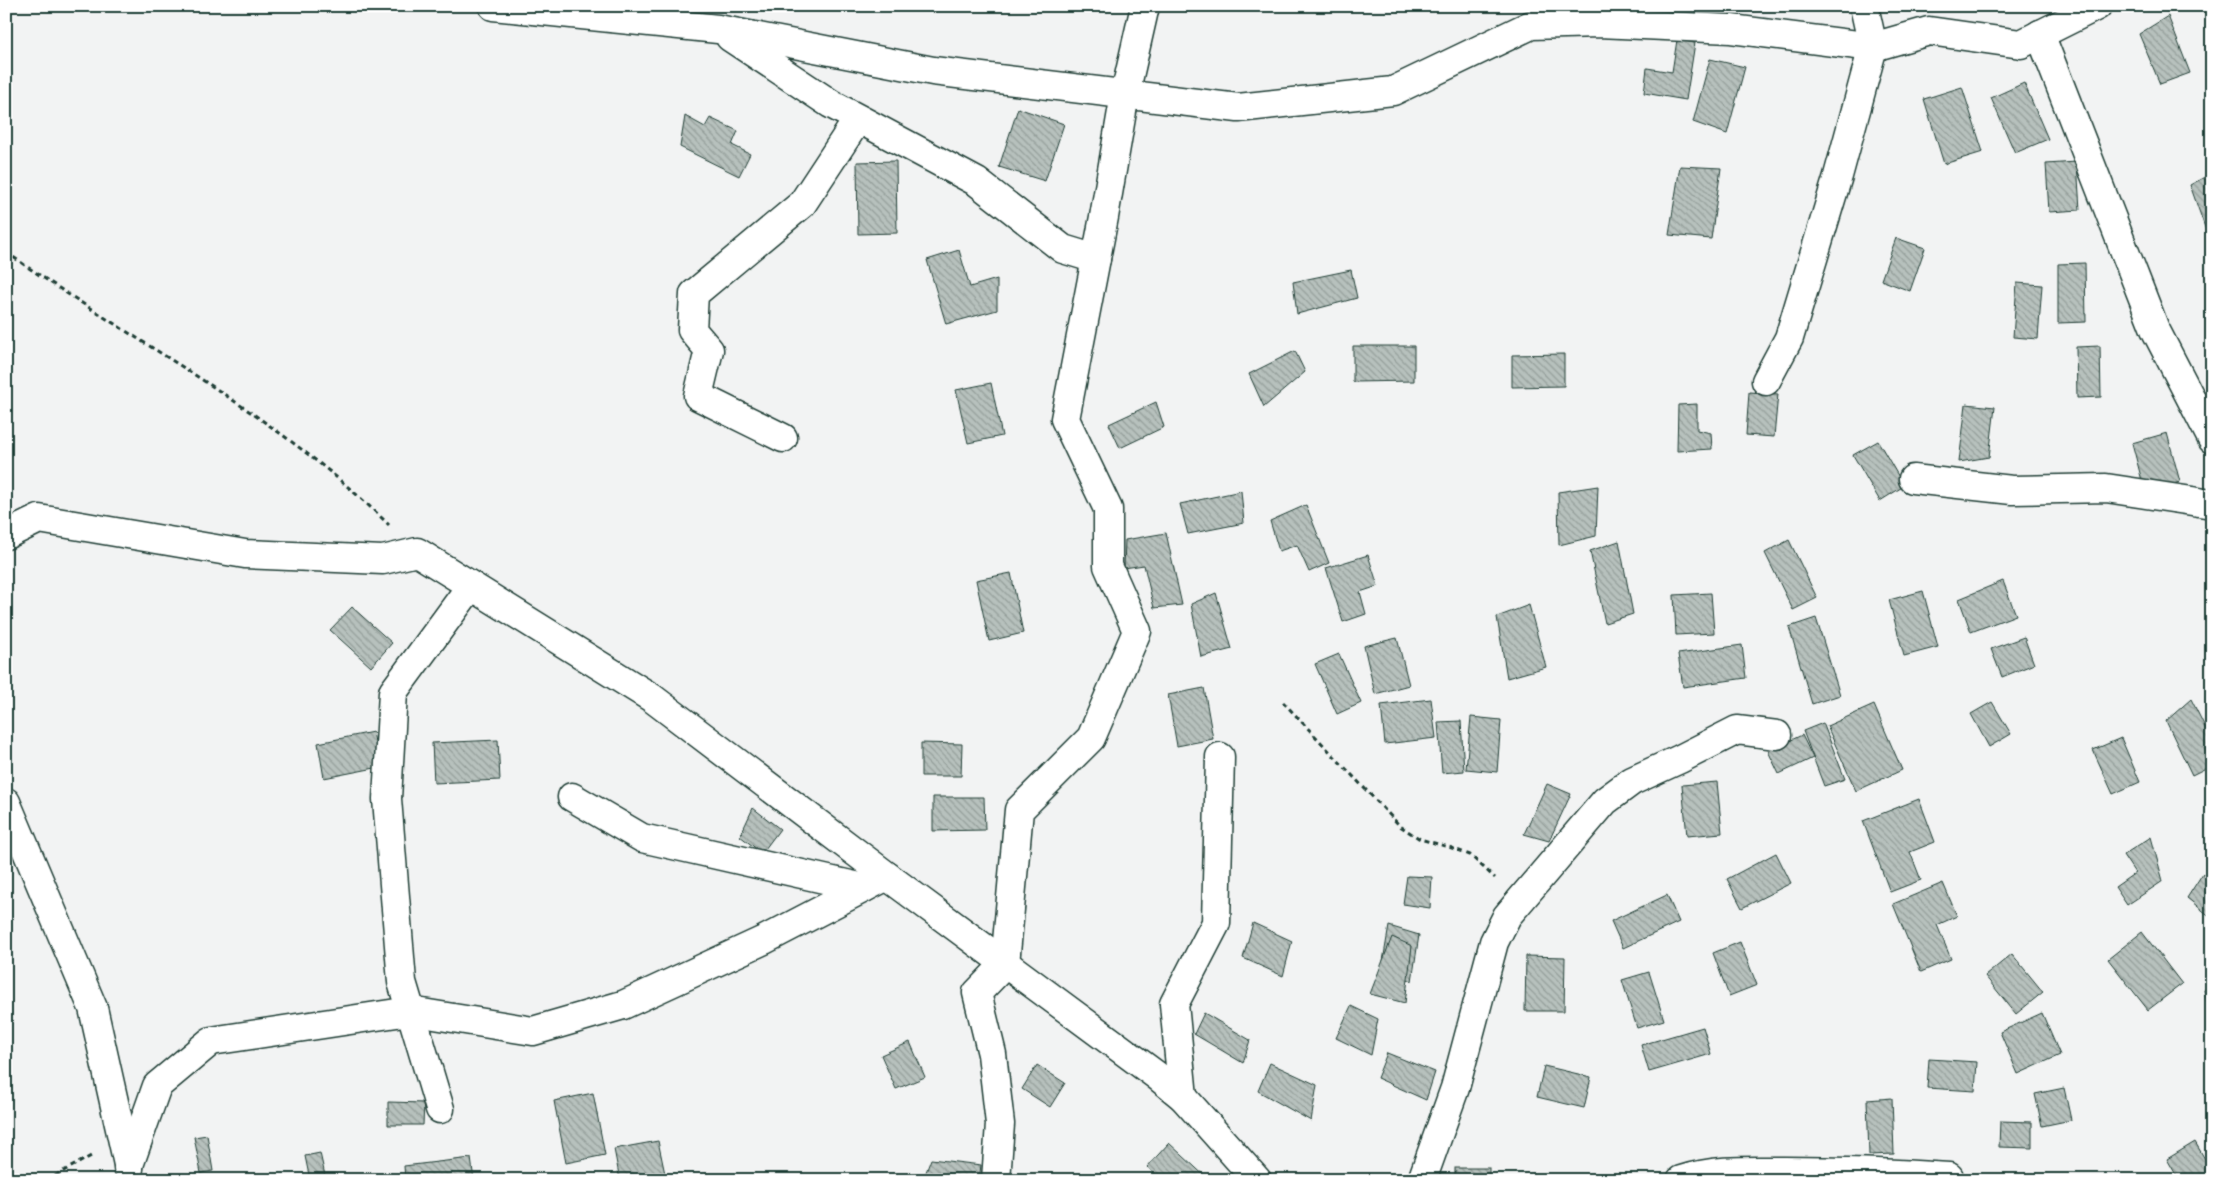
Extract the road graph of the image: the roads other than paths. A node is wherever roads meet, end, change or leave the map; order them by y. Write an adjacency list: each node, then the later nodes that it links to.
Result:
1 (493, 6): 6 (street)
2 (1145, 6): 9 (street)
3 (1864, 6): 8 (street)
4 (2097, 6): 7 (street)
5 (1528, 16): 8 (street); 9 (street)
6 (718, 29): 9 (street); 10 (street)
7 (2040, 34): 8 (street); 14 (street)
8 (1873, 47): 12 (street)
9 (1125, 94): 11 (street)
10 (858, 119): 11 (street); 13 (street)
11 (1096, 260): 24 (street)
12 (1766, 381)
13 (783, 438)
14 (2212, 439)
15 (1913, 479): 16 (street)
16 (2212, 504)
17 (6, 535): 18 (street)
18 (471, 586): 23 (street); 25 (street)
19 (1777, 735): 32 (street)
20 (1220, 757): 26 (street)
21 (572, 797): 23 (street)
22 (6, 802): 28 (street)
23 (876, 882): 24 (street); 25 (street)
24 (1006, 964): 26 (street); 30 (street)
25 (410, 1011): 27 (street); 28 (street)
26 (1183, 1097): 31 (street)
27 (440, 1109)
28 (130, 1174)
29 (1949, 1177): 33 (street)
30 (996, 1180)
31 (1257, 1180)
32 (1422, 1180)
33 (1681, 1180)

